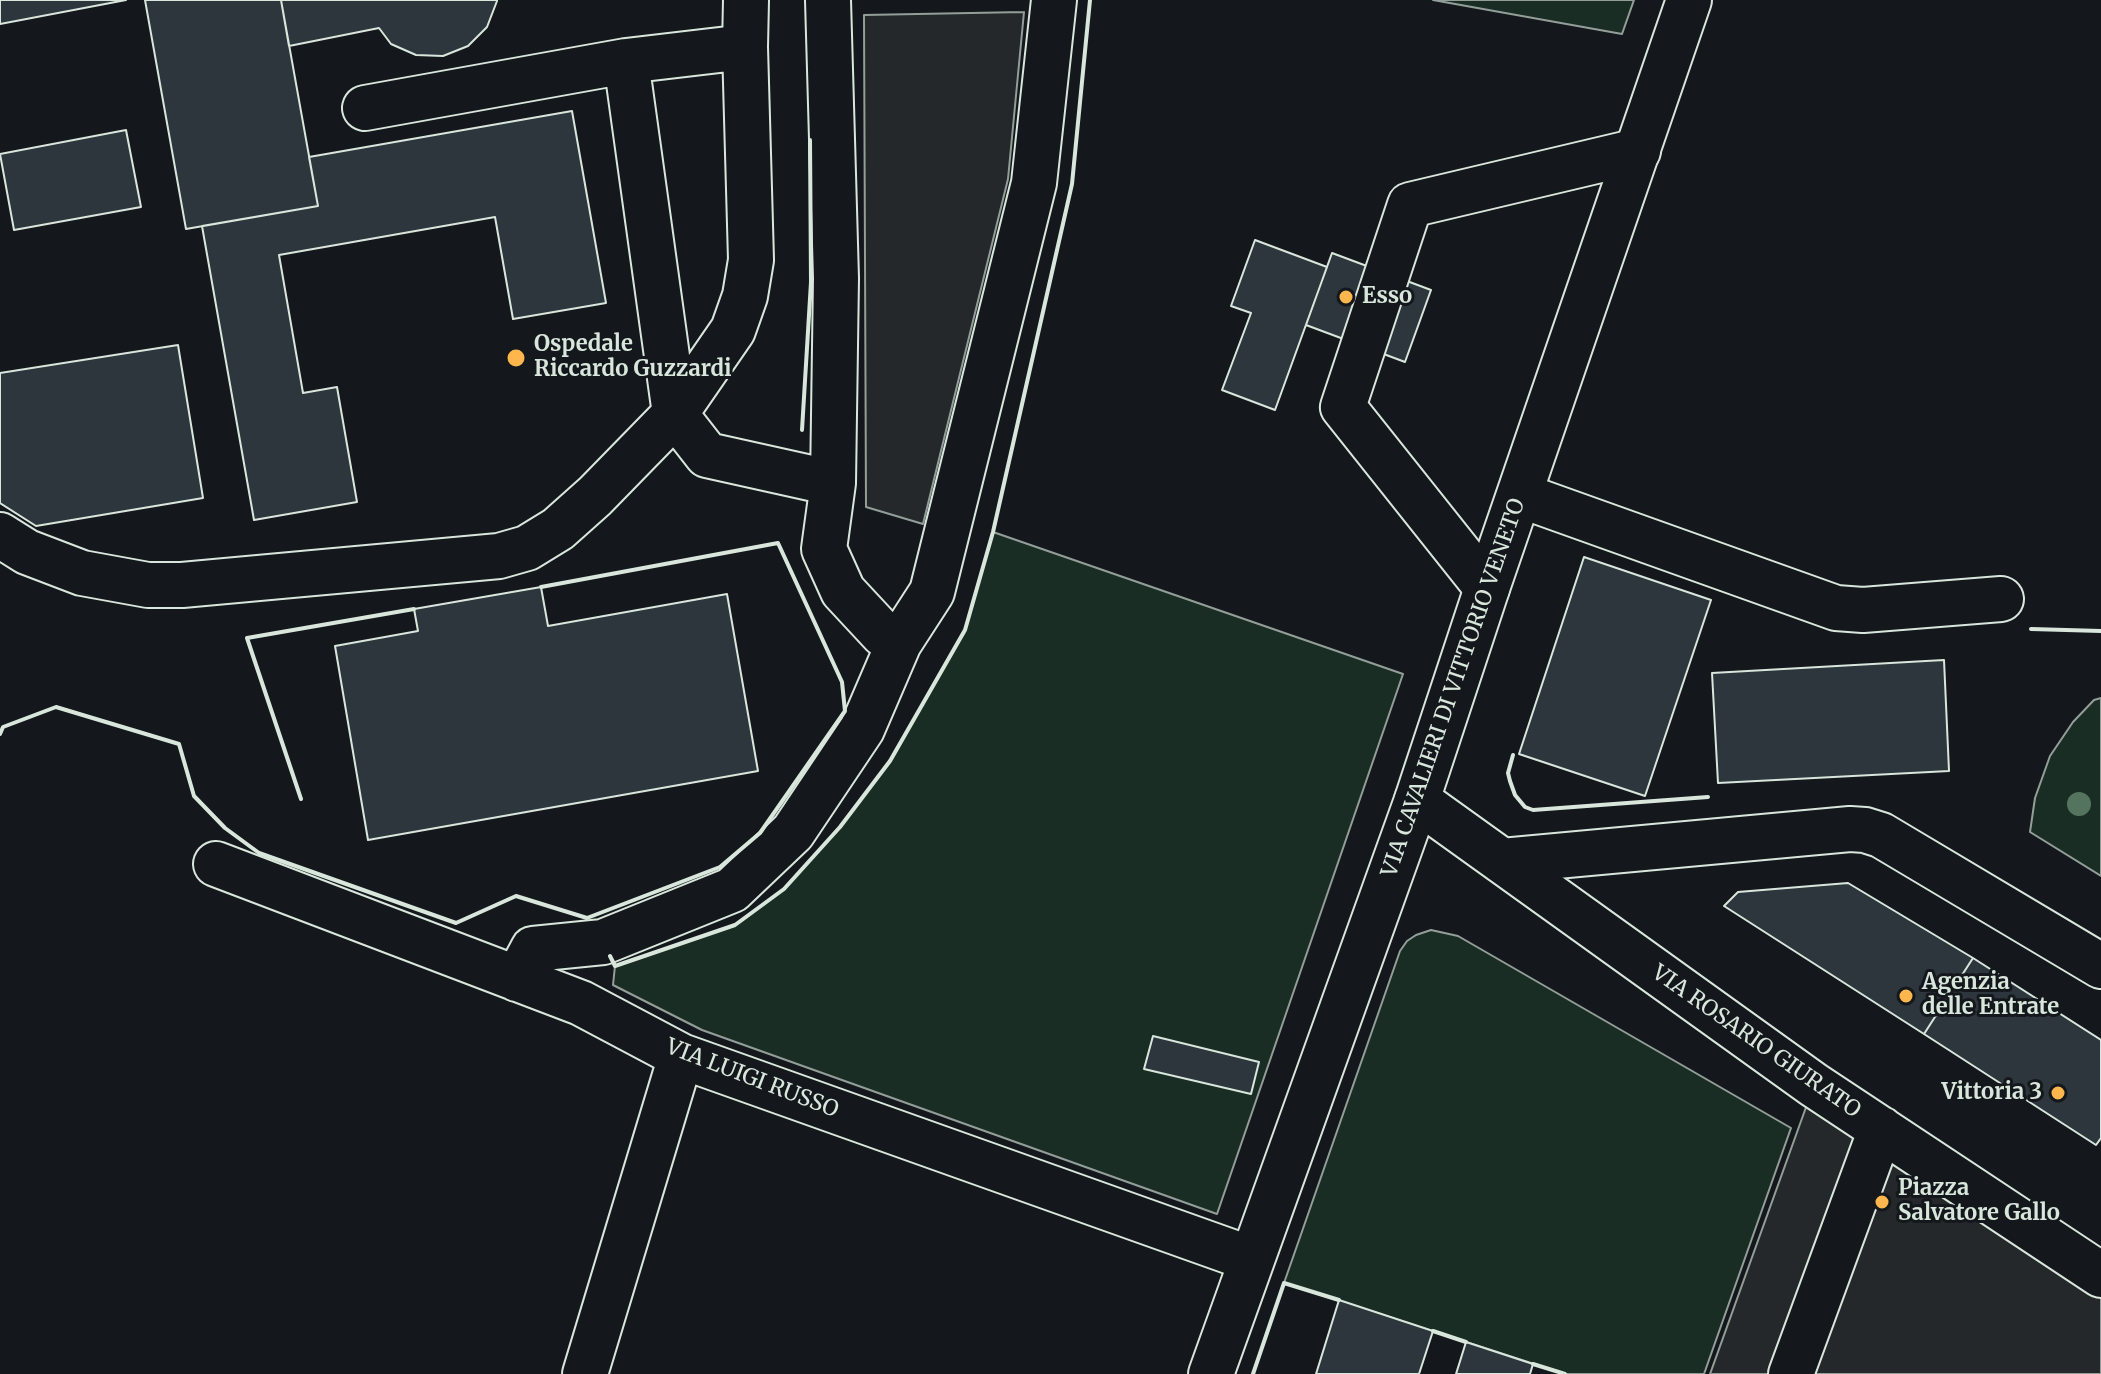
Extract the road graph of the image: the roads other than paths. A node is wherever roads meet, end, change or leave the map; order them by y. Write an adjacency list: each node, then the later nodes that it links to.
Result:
1 (746, 0): 5 (street)
2 (828, 0): 10 (street)
3 (1054, 0): 15 (street)
4 (1689, 0): 8 (street, VIA CAVALIERI DI VITTORIO VENETO)
5 (745, 47): 6 (street); 9 (street)
6 (626, 61): 7 (street); 9 (street)
7 (365, 108)
8 (1638, 151): 11 (street, VIA CAVALIERI DI VITTORIO VENETO); 13 (street)
9 (675, 414): 10 (street); 12 (street)
10 (833, 483): 15 (street)
11 (1520, 495): 13 (street, VIA CAVALIERI DI VITTORIO VENETO); 14 (street)
12 (0, 535)
13 (1487, 588): 16 (street, VIA CAVALIERI DI VITTORIO VENETO)
14 (2001, 599)
15 (899, 643): 20 (street)
16 (1417, 800): 17 (street, VIA ROSARIO GIURATO); 23 (street, VIA CAVALIERI DI VITTORIO VENETO)
17 (1502, 861): 19 (street); 22 (street, VIA ROSARIO GIURATO)
18 (216, 864): 20 (street, VIA LUIGI RUSSO)
19 (2101, 966)
20 (517, 979): 21 (street, VIA LUIGI RUSSO)
21 (681, 1056): 23 (street, VIA LUIGI RUSSO); 25 (street)
22 (1881, 1129): 24 (street, VIA ROSARIO GIURATO); 27 (street)
23 (1251, 1259): 26 (street, VIA CAVALIERI DI VITTORIO VENETO)
24 (2101, 1275)
25 (585, 1374)
26 (1211, 1374)
27 (1791, 1374)

